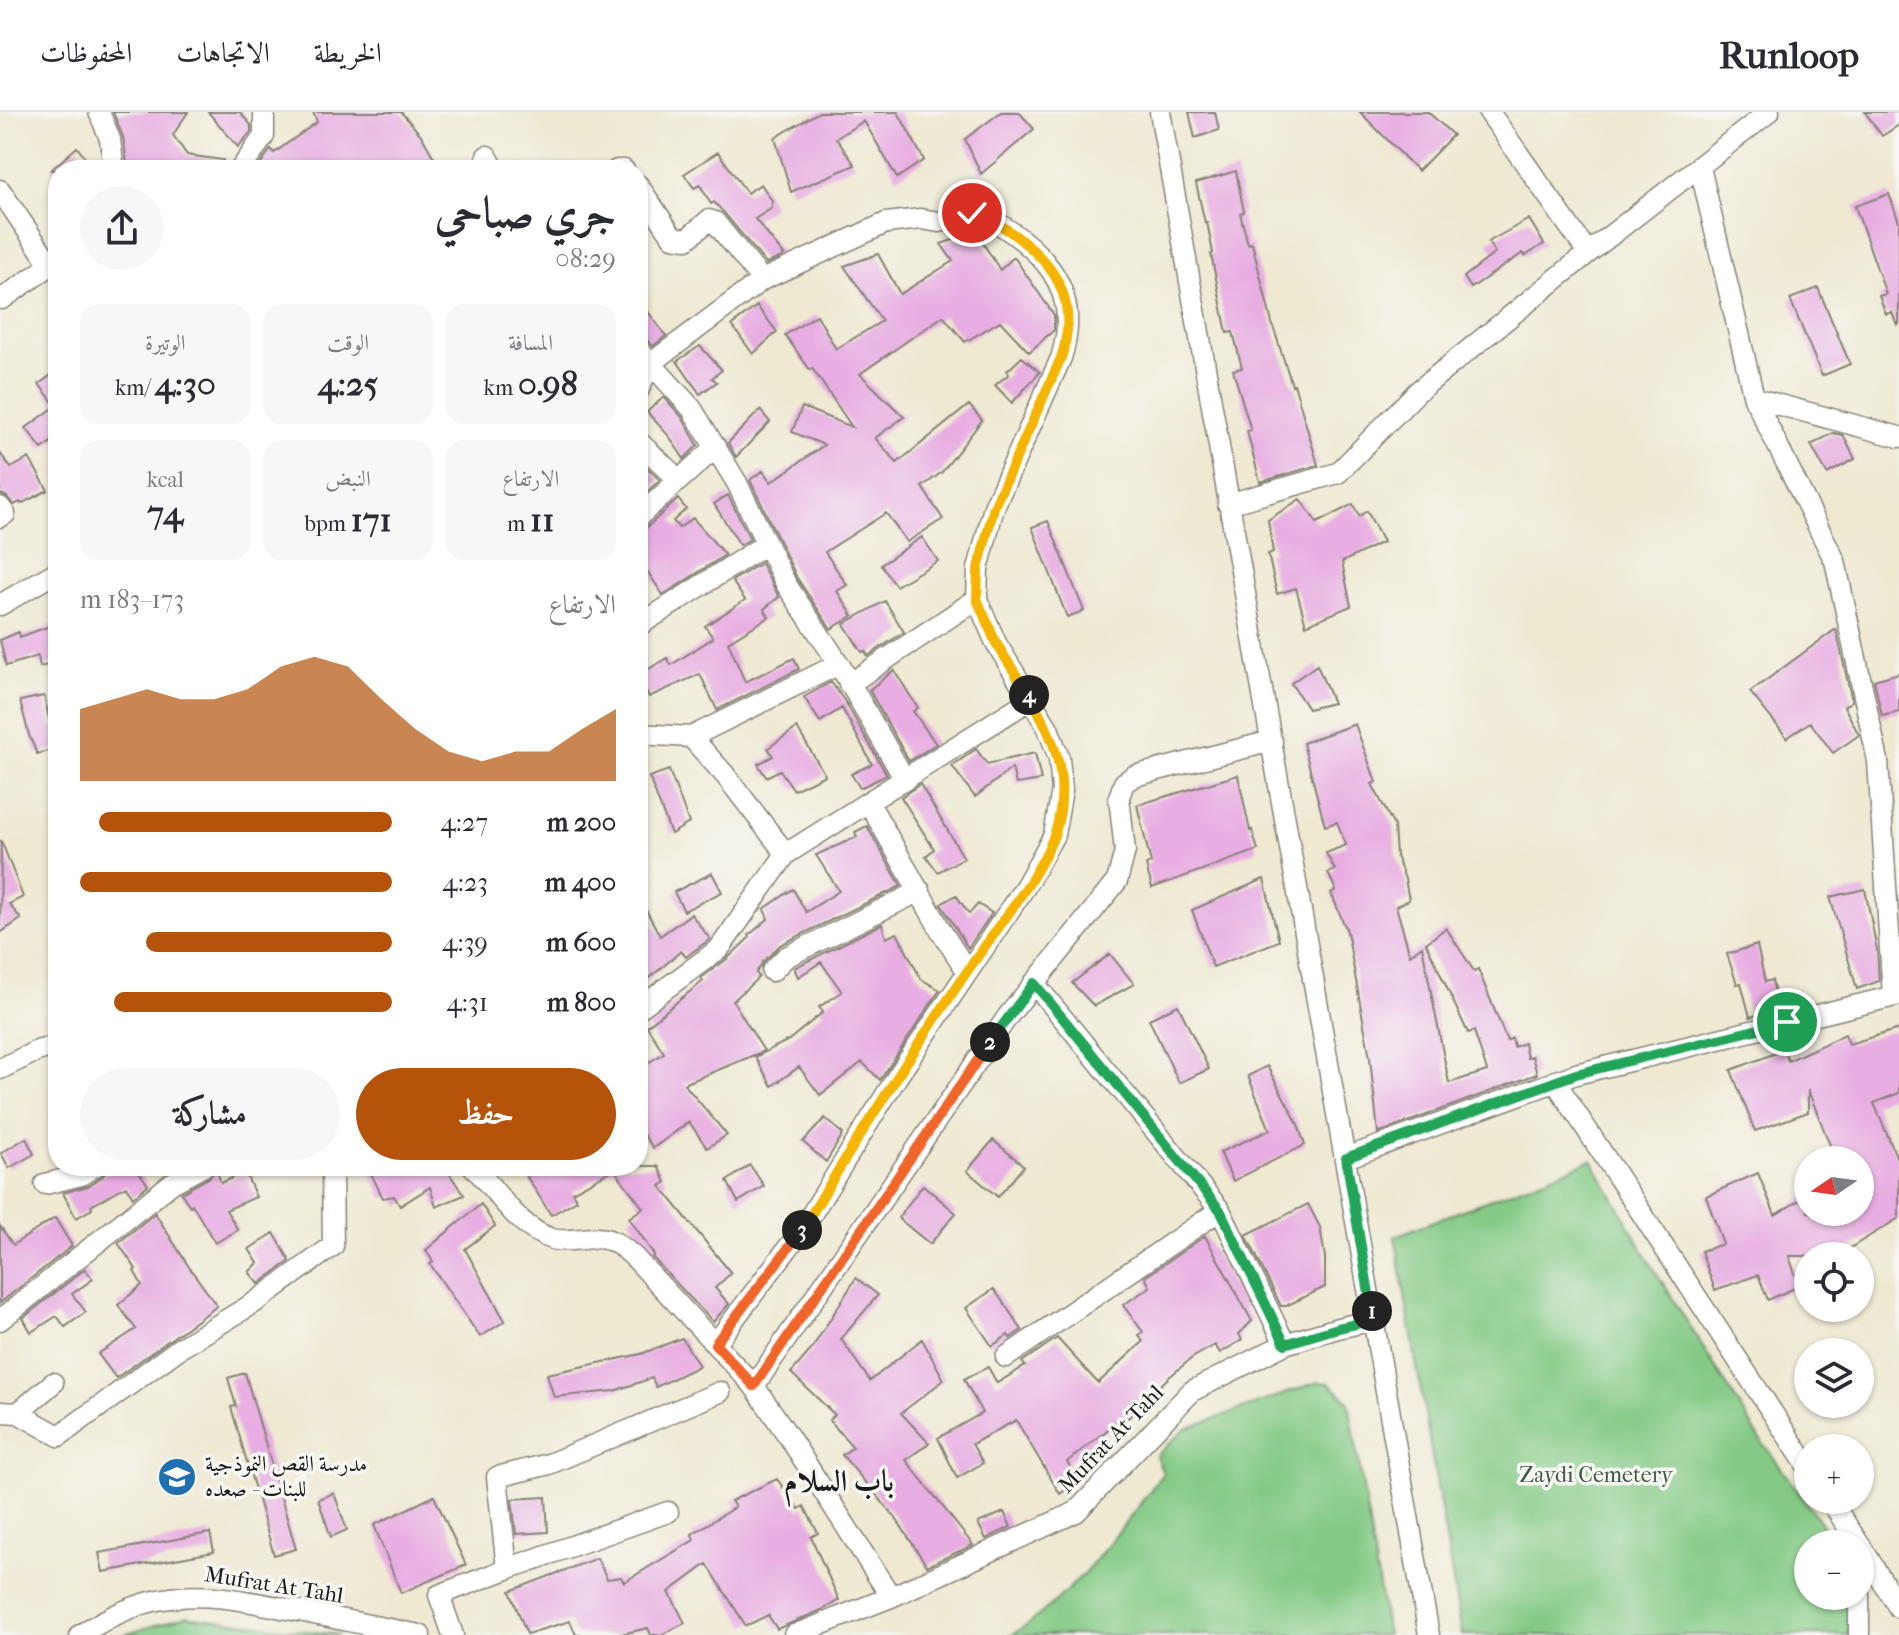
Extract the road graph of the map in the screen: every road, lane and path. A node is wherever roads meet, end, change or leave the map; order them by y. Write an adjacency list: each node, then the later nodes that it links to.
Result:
1 (99, 112): 6 (street)
2 (264, 112): 7 (street)
3 (1160, 112): 23 (street)
4 (1489, 112): 11 (street)
5 (1769, 112): 8 (street)
6 (113, 160)
7 (247, 160)
8 (1700, 167): 11 (street); 18 (street)
9 (0, 190): 12 (street)
10 (648, 200): 14 (street)
11 (1588, 253): 23 (street)
12 (48, 254)
13 (48, 266): 15 (street)
14 (762, 280): 16 (street); 29 (street)
15 (2, 299)
16 (648, 353)
17 (648, 360): 20 (street)
18 (1754, 398): 19 (street); 45 (street)
19 (1899, 437)
20 (716, 447): 22 (street); 27 (street)
21 (648, 451): 22 (street)
22 (679, 480): 25 (street)
23 (1228, 504): 37 (street)
24 (0, 507): 26 (street)
25 (648, 508)
26 (0, 517)
27 (766, 544): 31 (street); 32 (street)
28 (48, 577): 30 (street)
29 (977, 599): 33 (street); 34 (street)
30 (0, 605)
31 (648, 620)
32 (839, 664): 33 (street); 36 (street)
33 (849, 684): 38 (street)
34 (1031, 699): 38 (street); 43 (street)
35 (648, 731): 36 (street)
36 (691, 737): 40 (street)
37 (1272, 741): 44 (street); 50 (street)
38 (905, 780): 39 (street)
39 (869, 803): 40 (street); 41 (street)
40 (786, 854): 46 (street)
41 (920, 891): 42 (street); 43 (street)
42 (772, 971)
43 (967, 971): 59 (street)
44 (1034, 983): 56 (street); 63 (street)
45 (1896, 996): 49 (street)
46 (648, 1002)
47 (48, 1048): 48 (street)
48 (0, 1069)
49 (1555, 1081): 50 (street); 66 (street)
50 (1346, 1158): 58 (street)
51 (77, 1176): 55 (street)
52 (185, 1176): 57 (street)
53 (332, 1176): 65 (street)
54 (482, 1176): 59 (street)
55 (45, 1184)
56 (1220, 1210): 60 (street); 61 (street)
57 (0, 1320)
58 (1374, 1320): 60 (street, Mufrat At Tahl); 77 (street)
59 (715, 1344): 63 (street)
60 (1285, 1344): 70 (street, Mufrat At Tahl)
61 (1006, 1357)
62 (53, 1383): 65 (street)
63 (754, 1386): 70 (street)
64 (720, 1392): 69 (street)
65 (9, 1412)
66 (1794, 1446)
67 (668, 1512): 69 (street)
68 (1874, 1568): 71 (street)
69 (507, 1569): 75 (street)
70 (891, 1597): 76 (street, Mufrat At Tahl)
71 (1899, 1608)
72 (1859, 1610): 78 (street)
73 (80, 1635): 74 (street, Mufrat At Tahl)
74 (420, 1635)
75 (453, 1635)
76 (794, 1635)
77 (1429, 1635)
78 (1859, 1635)

